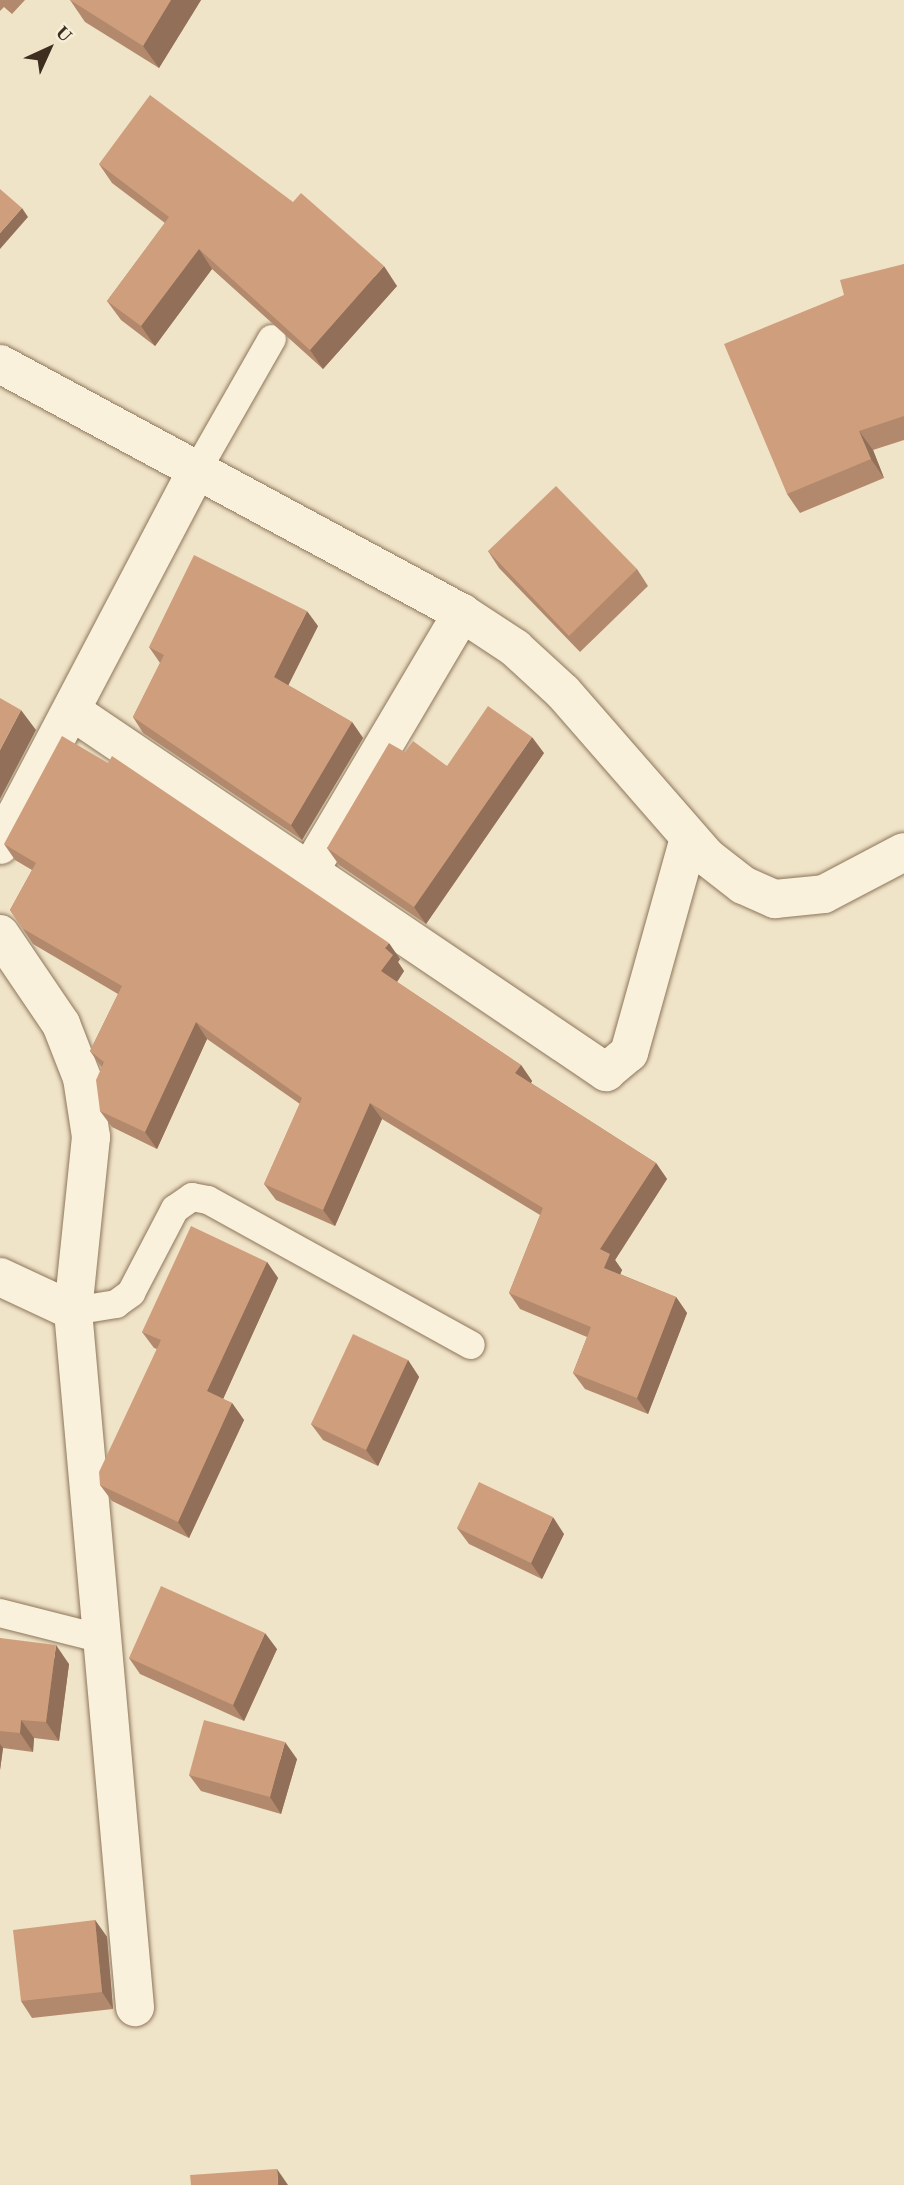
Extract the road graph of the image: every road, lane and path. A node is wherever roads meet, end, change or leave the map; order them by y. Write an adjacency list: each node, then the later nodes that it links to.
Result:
1 (272, 339): 3 (lane)
2 (0, 363): 3 (street)
3 (196, 471): 4 (street); 5 (street)
4 (463, 612): 6 (street); 9 (street)
5 (72, 711): 7 (street); 9 (street)
6 (689, 838): 8 (street); 9 (street)
7 (0, 845)
8 (904, 852)
9 (310, 870)
10 (0, 934): 12 (street)
11 (0, 1277): 12 (street)
12 (73, 1311): 13 (lane); 15 (street)
13 (471, 1345)
14 (0, 1613): 15 (lane)
15 (99, 1638): 16 (street)
16 (135, 2007)

